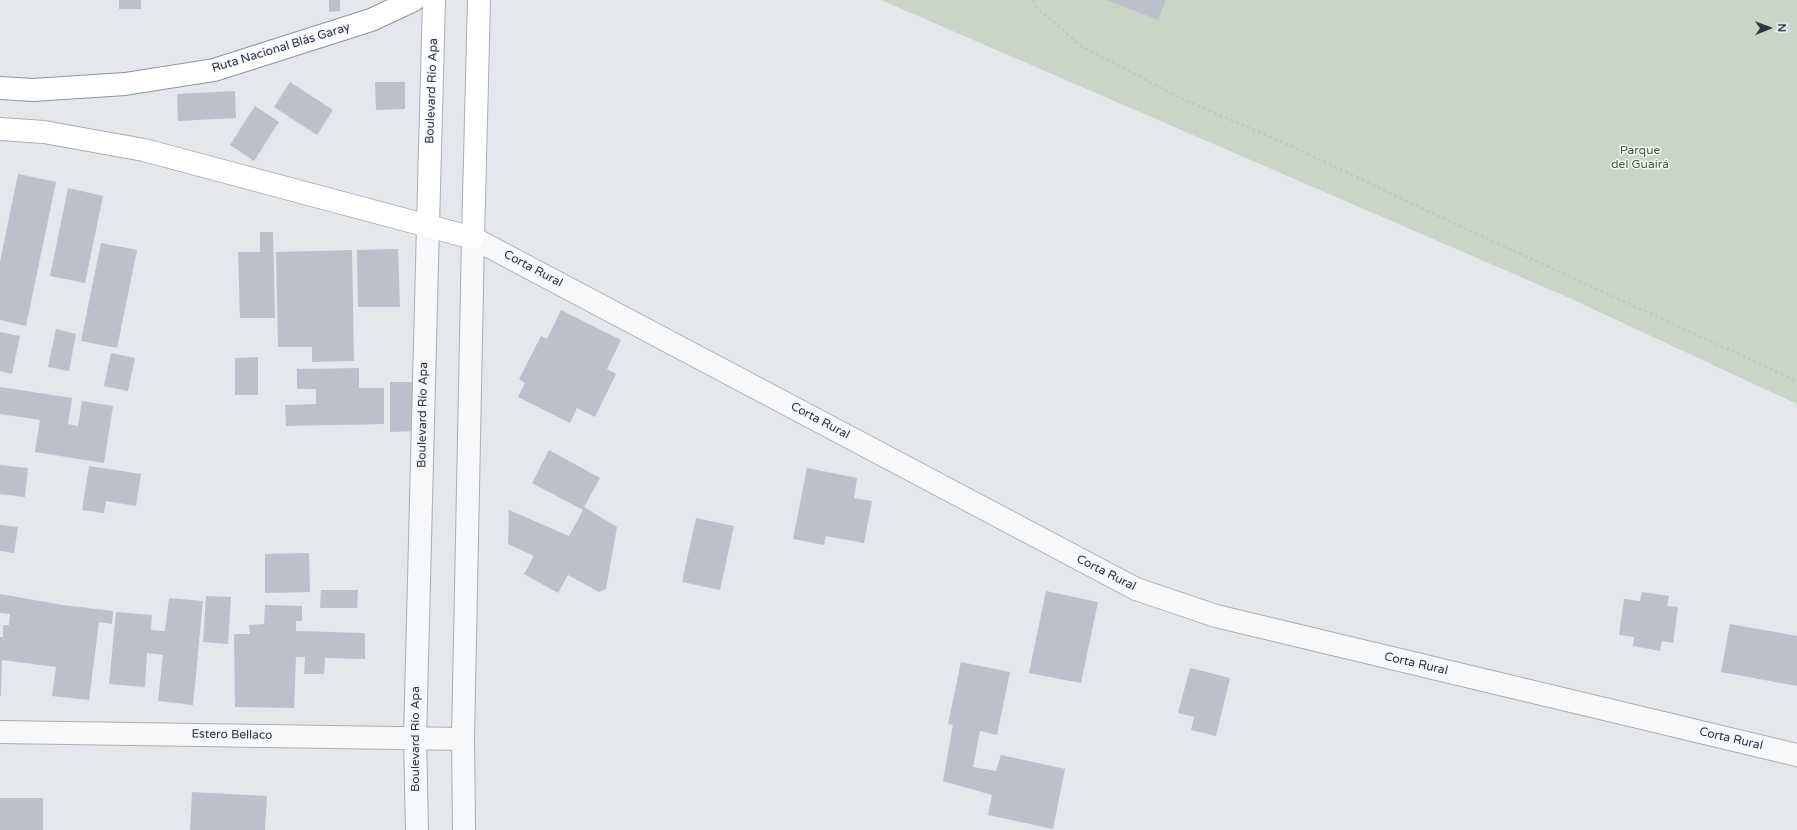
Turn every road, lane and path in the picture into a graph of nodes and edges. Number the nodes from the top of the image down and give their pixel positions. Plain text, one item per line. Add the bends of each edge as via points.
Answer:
1 (414, 0) edge
2 (434, 0) edge
3 (479, 0) edge
4 (1033, 0) edge
5 (0, 88) edge
6 (0, 129) edge
7 (428, 224) junction
8 (473, 238) junction
9 (1797, 380) edge
10 (0, 732) edge
11 (415, 738) junction
12 (463, 739) junction
13 (1797, 755) edge
14 (416, 830) edge
15 (464, 830) edge

1 - 5 main road, Ruta Nacional Blás Garay via 371,20 214,70 125,84 33,90
2 - 7 main road, Boulevard Río Apa
3 - 8 main road
4 - 9 path via 1035,6 1081,46 1180,98 1289,145 1450,222
6 - 7 main road via 44,132 144,150
7 - 8 main road
7 - 11 street, Boulevard Río Apa
8 - 12 street
8 - 13 street, Corta Rural via 1136,589 1216,616
10 - 11 street, Estero Bellaco
11 - 12 street, Estero Bellaco
11 - 14 street, Boulevard Río Apa
12 - 15 street

